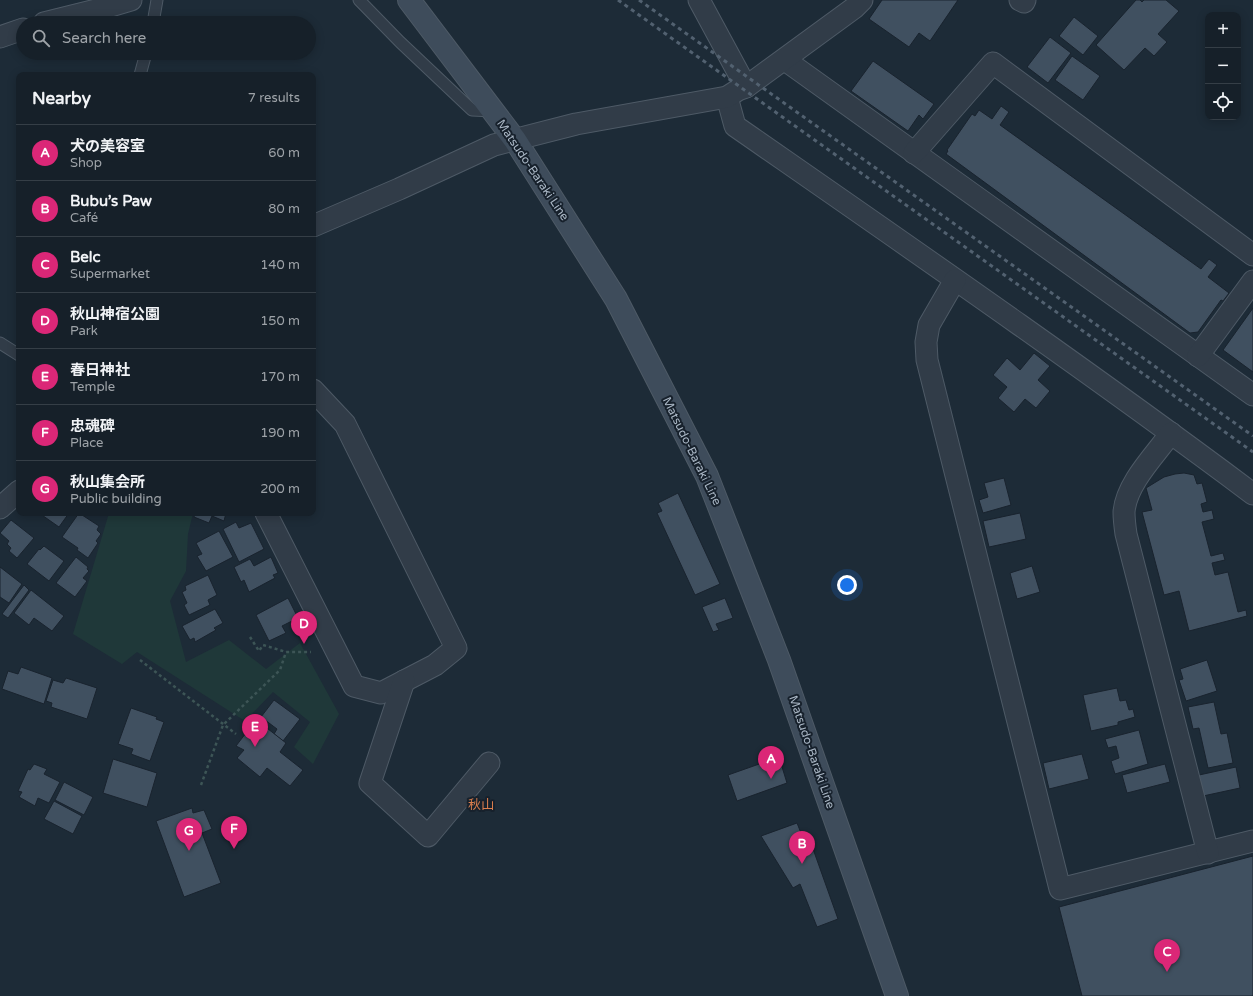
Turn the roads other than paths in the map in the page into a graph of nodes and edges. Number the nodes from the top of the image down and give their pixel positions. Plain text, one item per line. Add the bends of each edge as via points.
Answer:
1 (130, 0) edge
2 (157, 0) edge
3 (359, 0) edge
4 (409, 0) edge
5 (700, 0) edge
6 (862, 0) edge
7 (1020, 0) edge
8 (1025, 0) edge
9 (72, 16) edge
10 (155, 16) edge
11 (16, 31) edge
12 (0, 37) edge
13 (144, 60) edge
14 (785, 60) junction
15 (141, 72) edge
16 (746, 87) junction
17 (727, 96) junction
18 (493, 111) junction
19 (515, 140) junction
20 (914, 153) junction
21 (316, 225) edge
22 (1253, 255) edge
23 (955, 280) junction
24 (1253, 281) edge
25 (0, 343) edge
26 (16, 352) edge
27 (1198, 356) junction
28 (1253, 395) edge
29 (317, 404) edge
30 (1171, 433) junction
31 (16, 494) edge
32 (1253, 494) edge
33 (0, 508) edge
34 (268, 516) edge
35 (404, 681) junction
36 (489, 763) dead end
37 (1253, 841) edge
38 (1208, 853) junction
39 (897, 996) edge

1 - 9 street
2 - 10 lane
3 - 18 lane via 472,110
4 - 18 main road, Matsudo-Baraki Line
5 - 16 street
6 - 14 street
7 - 8 street
11 - 12 street
13 - 15 lane
14 - 16 street
14 - 20 street
16 - 17 street
17 - 19 street via 576,124
17 - 23 street via 735,126
18 - 19 main road, Matsudo-Baraki Line
19 - 21 street via 494,145
19 - 39 main road, Matsudo-Baraki Line via 616,299 707,476 779,660
20 - 22 street via 993,63
20 - 27 street
23 - 30 street
23 - 38 street via 929,325 926,342 927,360 1060,889
24 - 27 street
25 - 26 lane
27 - 28 street
29 - 35 street via 345,424 456,648 435,665
30 - 32 street
30 - 38 street via 1141,473 1128,495 1124,512 1126,534
31 - 33 street
34 - 35 street via 354,686 381,693
35 - 36 street via 370,783 428,836
37 - 38 street

